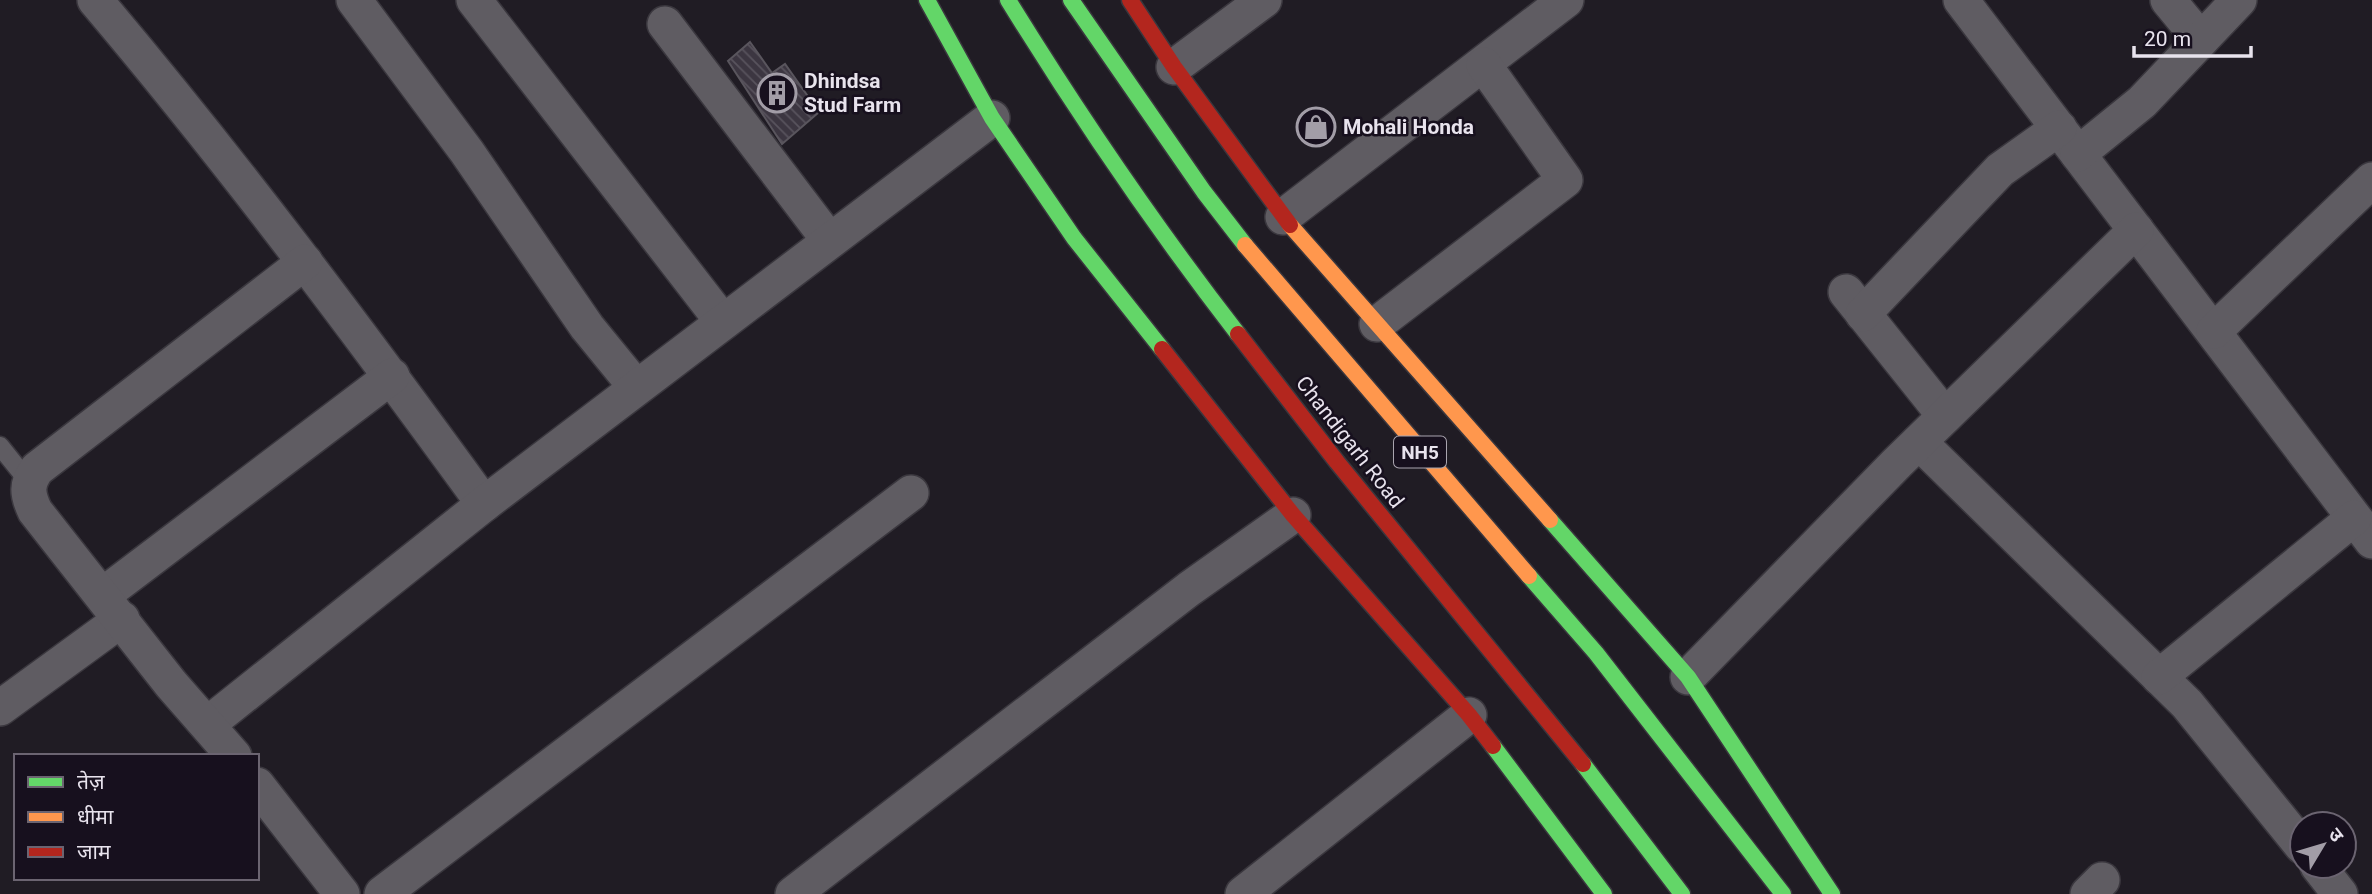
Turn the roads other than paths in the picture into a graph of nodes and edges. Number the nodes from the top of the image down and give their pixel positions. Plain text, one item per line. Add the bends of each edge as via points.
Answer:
1 (95, 0) edge
2 (354, 0) edge
3 (474, 0) edge
4 (927, 0) edge
5 (1008, 0) edge
6 (1071, 0) edge
7 (1130, 0) edge
8 (1264, 0) edge
9 (1566, 0) edge
10 (1961, 0) edge
11 (2168, 0) edge
12 (2239, 0) edge
13 (665, 24) dead end
14 (2201, 40) junction
15 (1484, 65) junction
16 (1174, 67) junction
17 (992, 118) junction
18 (2069, 141) junction
19 (2372, 180) edge
20 (1283, 217) junction
21 (2136, 230) junction
22 (829, 240) junction
23 (304, 262) junction
24 (723, 322) junction
25 (1377, 324) junction
26 (2214, 331) junction
27 (392, 376) junction
28 (636, 387) junction
29 (1945, 416) junction
30 (1919, 442) junction
31 (0, 446) edge
32 (28, 481) junction
33 (911, 493) dead end
34 (484, 504) junction
35 (1293, 514) junction
36 (2363, 529) edge
37 (113, 608) junction
38 (1688, 677) junction
39 (2160, 677) junction
40 (0, 708) edge
41 (1469, 715) junction
42 (208, 724) junction
43 (232, 754) edge
44 (259, 788) edge
45 (2288, 829) edge
46 (2329, 880) edge
47 (342, 894) edge
48 (382, 894) edge
49 (793, 894) edge
50 (1243, 894) edge
51 (1604, 894) edge
52 (1682, 894) edge
53 (1783, 894) edge
54 (1832, 894) edge
55 (2340, 894) edge

1 - 23 street via 182,103
2 - 28 street via 467,152 587,327
3 - 24 street
4 - 17 main road
5 - 52 main road, Chandigarh Road via 1172,249
6 - 53 main road, NH5 via 1204,192 1276,284 1596,653
7 - 16 main road
8 - 16 street
9 - 15 street
10 - 18 street
11 - 14 street
12 - 14 street
13 - 22 street
14 - 18 street via 2142,102
15 - 20 street
15 - 25 street via 1565,180
16 - 20 main road
17 - 22 street
17 - 35 main road via 1074,238
18 - 21 street
18 - 29 street via 2000,170 1855,303
19 - 26 street
20 - 25 main road
21 - 26 street
21 - 29 street
22 - 24 street
23 - 27 street
23 - 32 street via 37,468
24 - 28 street
25 - 38 main road
26 - 36 street
27 - 34 street
27 - 37 street
28 - 34 street
29 - 30 street
30 - 38 street
30 - 39 street
31 - 32 lane
32 - 37 street via 35,511
33 - 48 street
34 - 42 street
35 - 41 main road
35 - 49 street
36 - 39 street
37 - 40 street
37 - 42 street
38 - 54 main road
39 - 45 street
41 - 50 street
41 - 51 main road
42 - 43 street
44 - 47 street
46 - 55 street

